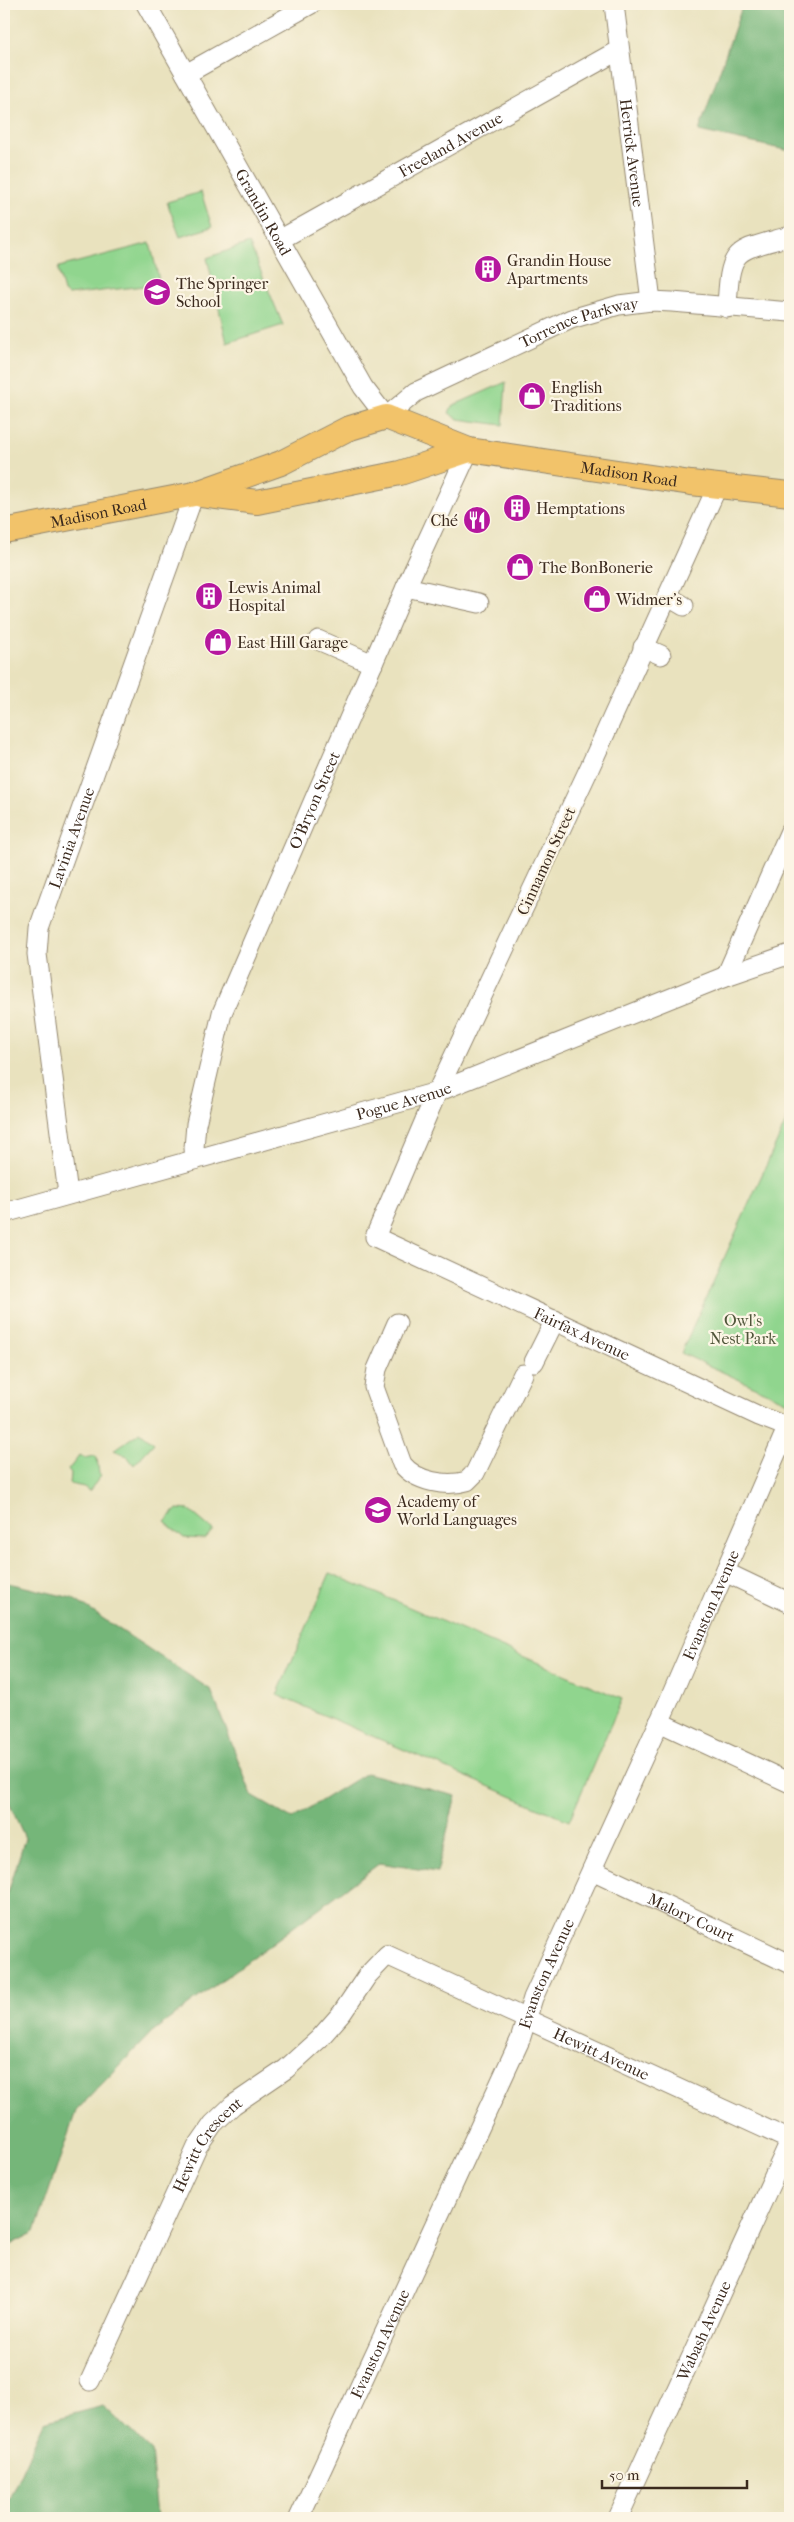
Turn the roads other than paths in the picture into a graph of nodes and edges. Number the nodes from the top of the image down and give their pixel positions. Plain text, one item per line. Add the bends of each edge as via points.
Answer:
1 (146, 4) edge
2 (310, 4) edge
3 (614, 4) edge
4 (619, 50) junction
5 (186, 74) junction
6 (790, 236) edge
7 (281, 239) junction
8 (651, 301) junction
9 (727, 308) junction
10 (790, 312) edge
11 (386, 417) junction
12 (469, 450) junction
13 (718, 485) junction
14 (194, 494) junction
15 (790, 494) edge
16 (4, 531) edge
17 (406, 587) junction
18 (667, 596) junction
19 (479, 603) dead end
20 (684, 606) dead end
21 (318, 640) dead end
22 (643, 647) junction
23 (374, 651) junction
24 (661, 655) dead end
25 (790, 831) edge
26 (790, 954) edge
27 (726, 976) junction
28 (437, 1092) junction
29 (195, 1160) junction
30 (68, 1194) junction
31 (4, 1212) edge
32 (375, 1237) joint
33 (555, 1320) junction
34 (397, 1323) dead end
35 (789, 1427) edge
36 (725, 1572) junction
37 (790, 1603) edge
38 (660, 1722) junction
39 (790, 1783) edge
40 (592, 1870) junction
41 (387, 1954) joint
42 (790, 1964) edge
43 (527, 2020) junction
44 (790, 2141) edge
45 (90, 2381) dead end
46 (299, 2518) edge
47 (618, 2518) edge

1 - 5 street, Grandin Road
2 - 5 street
3 - 4 street, Herrick Avenue
4 - 7 street, Freeland Avenue
4 - 8 street, Herrick Avenue
5 - 7 street, Grandin Road
6 - 9 street via 747,248 738,254 729,272
7 - 11 street, Grandin Road via 363,387
8 - 9 street, Torrence Parkway
8 - 11 street, Torrence Parkway via 619,305 571,319 416,392
9 - 10 street, Torrence Parkway
11 - 12 main road, Madison Road
11 - 14 main road, Madison Road via 347,429 281,464
12 - 13 main road, Madison Road
12 - 14 main road, Madison Road via 400,473 257,502
12 - 17 street, O’Bryon Street
13 - 15 main road, Madison Road
13 - 18 street, Cinnamon Street
14 - 16 main road, Madison Road
14 - 30 street, Lavinia Avenue via 39,928 37,954
17 - 19 street
17 - 23 street, O’Bryon Street
18 - 20 street
18 - 22 street, Cinnamon Street
21 - 23 street
22 - 24 street
22 - 28 street, Cinnamon Street
23 - 29 street, O’Bryon Street via 222,1013 196,1124
25 - 27 street
26 - 27 street, Pogue Avenue
27 - 28 street, Pogue Avenue
28 - 29 street, Pogue Avenue
28 - 32 street, Cinnamon Street
29 - 30 street, Pogue Avenue
30 - 31 street, Pogue Avenue
32 - 33 street, Fairfax Avenue
33 - 34 street via 474,1474 467,1482 441,1485 406,1469 402,1464 374,1387 377,1369
33 - 35 street, Fairfax Avenue
35 - 36 street, Evanston Avenue
36 - 37 street
36 - 38 street, Evanston Avenue
38 - 39 street
38 - 40 street, Evanston Avenue
40 - 42 street, Malory Court
40 - 43 street, Evanston Avenue via 533,1998
41 - 43 street, Hewitt Avenue
41 - 45 street, Hewitt Crescent via 319,2039 286,2069 233,2105 213,2124 197,2147
43 - 44 street, Hewitt Avenue
43 - 46 street, Evanston Avenue
44 - 47 street, Wabash Avenue

